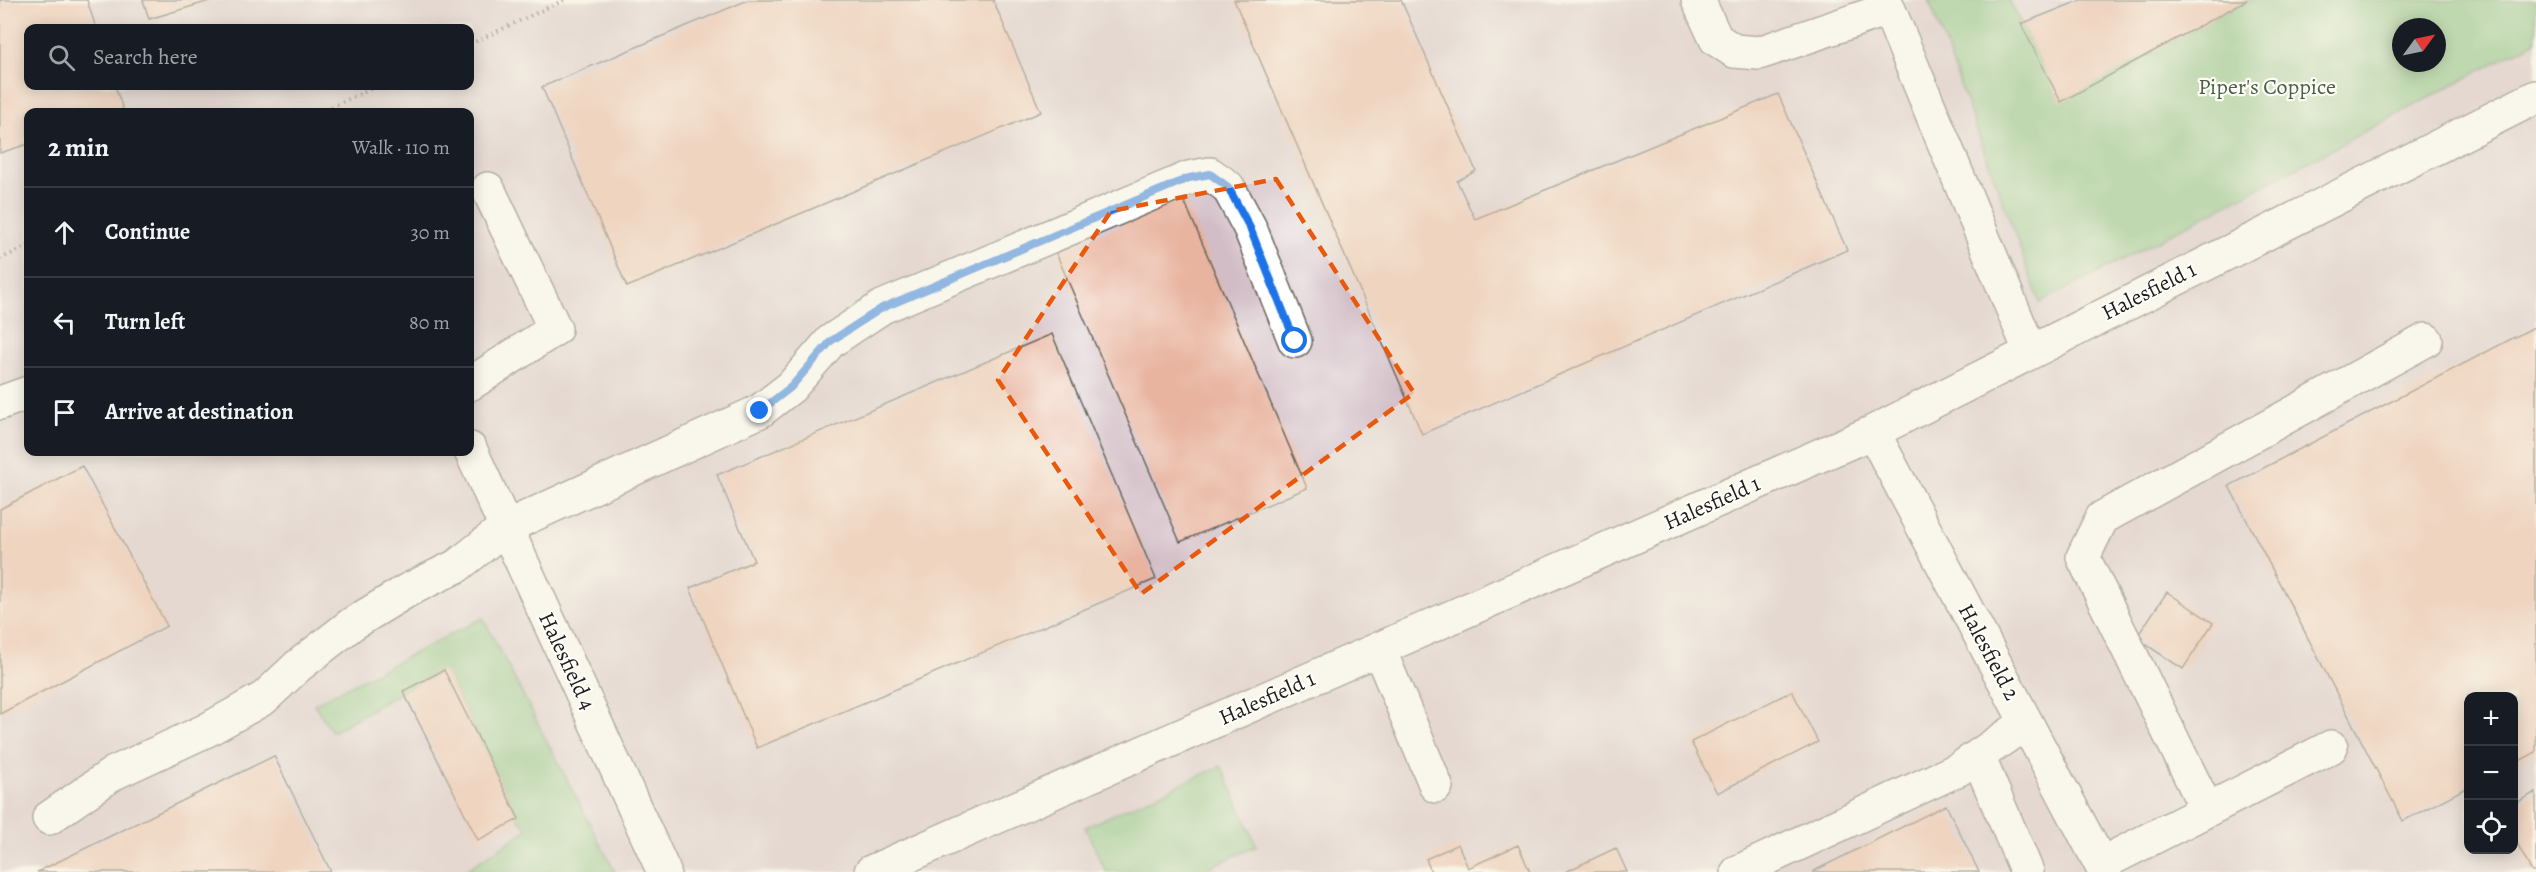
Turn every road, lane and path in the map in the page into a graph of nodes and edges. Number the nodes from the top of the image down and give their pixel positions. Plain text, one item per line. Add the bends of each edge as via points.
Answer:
1 (564, 0) edge
2 (1698, 0) edge
3 (1886, 4) edge
4 (474, 42) edge
5 (369, 90) edge
6 (2536, 97) edge
7 (329, 108) edge
8 (488, 189) dead end
9 (24, 248) edge
10 (0, 259) edge
11 (2426, 340) dead end
12 (1295, 341) dead end
13 (2030, 351) junction
14 (474, 381) edge
15 (24, 394) edge
16 (0, 403) edge
17 (1873, 432) junction
18 (473, 456) edge
19 (506, 527) junction
20 (1379, 649) junction
21 (2026, 723) junction
22 (2331, 747) dead end
23 (1978, 756) junction
24 (1436, 786) dead end
25 (2207, 810) junction
26 (49, 818) dead end
27 (2103, 868) edge
28 (664, 872) edge
29 (871, 872) edge
30 (1738, 872) edge
31 (2027, 872) edge

1 - 4 path
2 - 3 street via 1716,39 1734,51 1760,53
3 - 13 street
5 - 7 path
6 - 13 street, Halesfield 1
8 - 14 street via 555,329
9 - 10 path
11 - 25 street via 2102,518 2083,557
12 - 19 street via 1250,228 1228,187 1210,174 1189,178 882,308 831,341 791,387 760,411
13 - 17 street, Halesfield 1
15 - 16 street
17 - 20 street, Halesfield 1
17 - 21 street, Halesfield 2
18 - 19 street, Halesfield 4
19 - 26 street via 457,566 352,624 264,698 207,730 114,773
19 - 28 street, Halesfield 4
20 - 24 street
20 - 29 street, Halesfield 1
21 - 23 street
21 - 27 street, Halesfield 2
22 - 25 street
23 - 30 street via 1959,769
23 - 31 street
25 - 27 street

